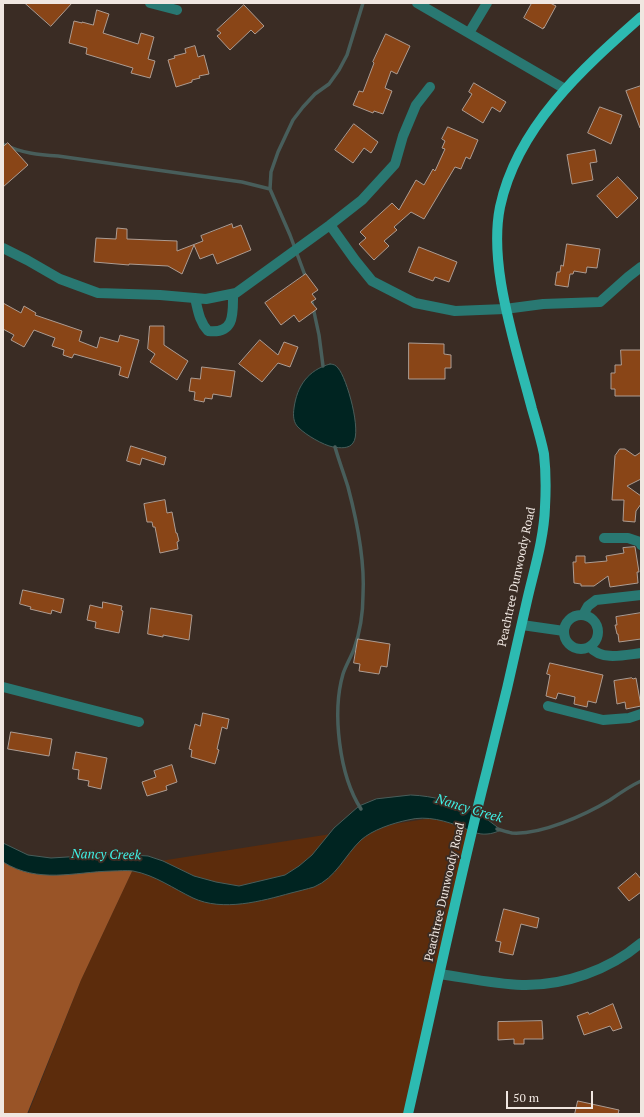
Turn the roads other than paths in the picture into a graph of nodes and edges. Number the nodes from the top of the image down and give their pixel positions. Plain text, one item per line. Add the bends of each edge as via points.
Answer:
1 (150, 3) edge
2 (417, 3) edge
3 (487, 3) edge
4 (177, 10) dead end
5 (641, 17) edge
6 (469, 33) junction
7 (430, 87) dead end
8 (565, 89) junction
9 (330, 225) junction
10 (3, 248) edge
11 (641, 268) edge
12 (233, 294) junction
13 (195, 298) junction
14 (505, 309) junction
15 (604, 538) dead end
16 (641, 545) edge
17 (641, 595) edge
18 (583, 615) junction
19 (522, 625) junction
20 (564, 631) junction
21 (590, 647) junction
22 (641, 653) edge
23 (3, 687) edge
24 (548, 706) dead end
25 (641, 714) edge
26 (140, 722) dead end
27 (641, 943) edge
28 (440, 974) junction
29 (408, 1114) edge

1 - 4 street
2 - 6 street
3 - 6 street
5 - 8 main road, Peachtree Dunwoody Road
6 - 8 street
7 - 9 street via 416,105 395,164 362,200
8 - 14 main road, Peachtree Dunwoody Road via 524,145 510,174 500,209 499,267
9 - 12 street
9 - 14 street via 372,281 415,303 455,311
10 - 13 street via 60,279 98,293
11 - 14 street via 600,302 543,304
12 - 13 street via 206,299
12 - 13 street via 233,315 228,326 216,332 208,331 203,326
14 - 19 main road, Peachtree Dunwoody Road via 543,451 546,479 541,541
15 - 16 street via 628,538 640,542
17 - 18 street via 596,600 588,606
18 - 20 street via 570,619
18 - 21 street via 592,619 598,630 597,638
19 - 20 street
19 - 28 main road, Peachtree Dunwoody Road
20 - 21 street via 565,640 569,645 583,650
21 - 22 street via 603,655
23 - 26 street
24 - 25 street via 603,720 629,718
27 - 28 street via 610,964 587,974 556,982 524,985
28 - 29 main road, Peachtree Dunwoody Road

